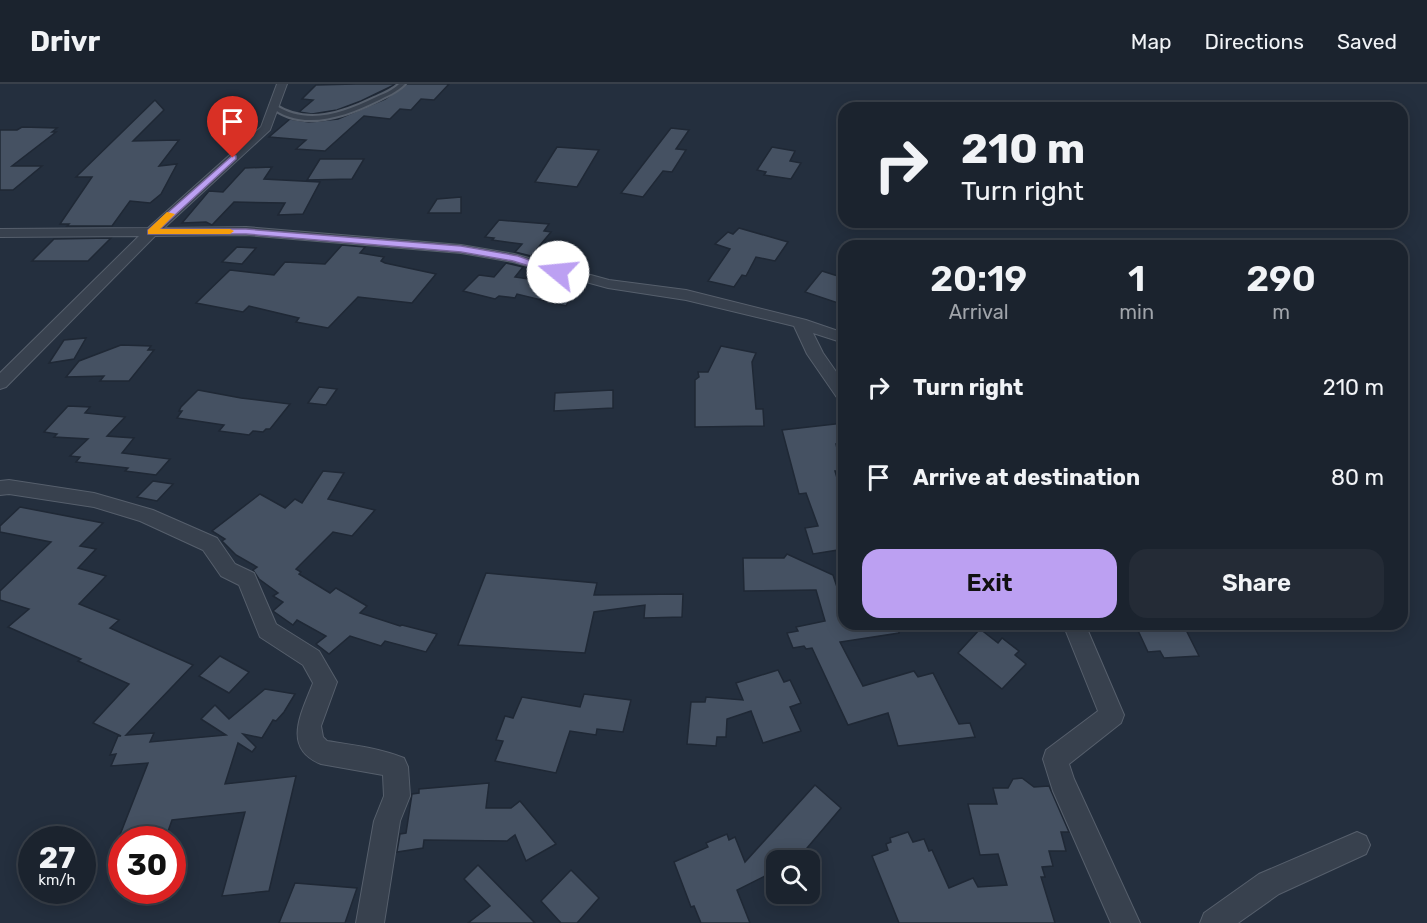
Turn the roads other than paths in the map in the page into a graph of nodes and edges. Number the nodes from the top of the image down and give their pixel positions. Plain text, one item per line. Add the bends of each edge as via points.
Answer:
1 (282, 84) edge
2 (402, 84) edge
3 (273, 106) junction
4 (151, 232) junction
5 (0, 233) edge
6 (800, 324) junction
7 (838, 336) edge
8 (0, 384) edge
9 (838, 386) edge
10 (0, 488) edge
11 (1077, 630) edge
12 (1358, 845) dead end
13 (370, 923) edge
14 (1126, 923) edge
15 (1214, 923) edge

1 - 3 street
2 - 3 lane via 333,117 288,115
3 - 4 street via 266,128
4 - 5 street
4 - 6 street via 246,231 461,249 514,258 608,284 686,295
4 - 8 street
6 - 7 street
6 - 9 street via 814,354
10 - 13 street via 94,500 146,515 210,544 228,570 247,579 268,630 311,658 325,682 309,726 311,743 321,753 395,767 397,796 387,821
11 - 14 street via 1112,715 1055,759
12 - 15 street via 1269,884

